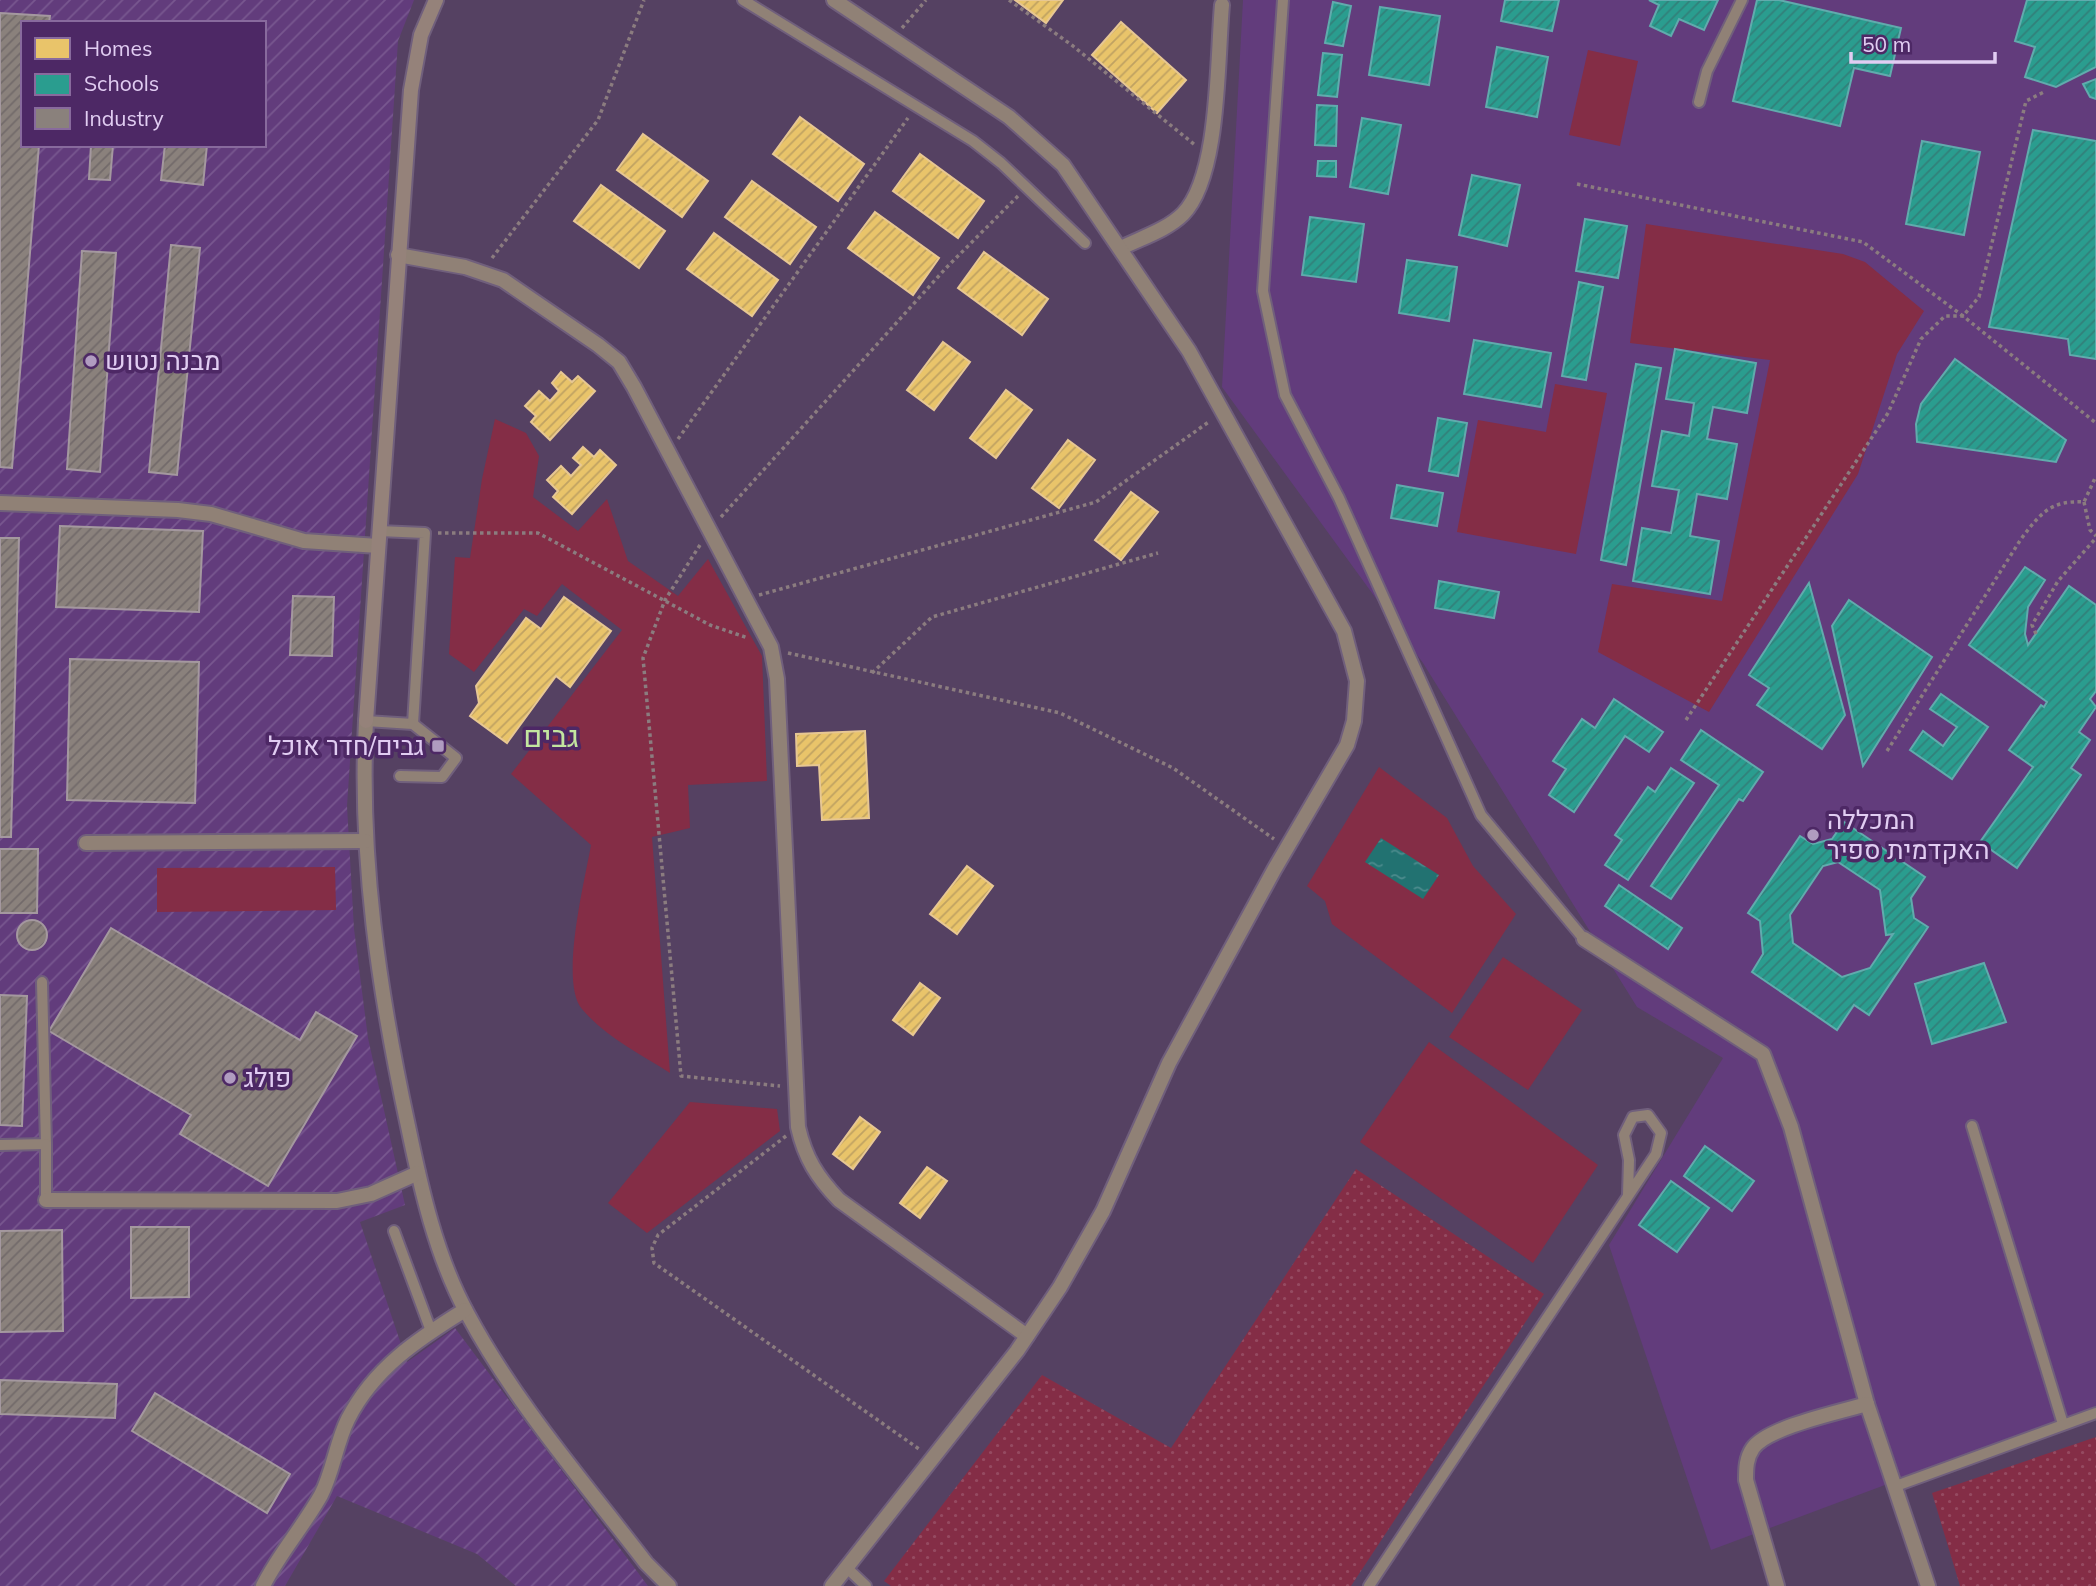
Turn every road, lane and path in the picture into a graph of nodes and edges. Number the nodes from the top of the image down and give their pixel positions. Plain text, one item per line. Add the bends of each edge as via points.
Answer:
1 (436, 0) edge
2 (644, 0) edge
3 (743, 0) edge
4 (834, 0) edge
5 (926, 0) edge
6 (1009, 0) edge
7 (1283, 0) edge
8 (1742, 0) edge
9 (1222, 5) dead end
10 (893, 39) junction
11 (2046, 91) dead end
12 (1699, 102) dead end
13 (917, 105) junction
14 (1208, 156) junction
15 (1577, 184) dead end
16 (1085, 243) dead end
17 (1121, 248) junction
18 (398, 255) junction
19 (481, 272) junction
20 (1963, 316) junction
21 (1223, 411) junction
22 (2096, 423) edge
23 (669, 452) junction
24 (2096, 476) edge
25 (2084, 502) junction
26 (0, 503) edge
27 (425, 533) junction
28 (2096, 537) edge
29 (379, 538) junction
30 (1158, 553) dead end
31 (747, 599) junction
32 (2036, 634) dead end
33 (771, 647) junction
34 (872, 673) junction
35 (1686, 720) dead end
36 (366, 721) junction
37 (413, 724) junction
38 (1887, 751) dead end
39 (400, 776) dead end
40 (365, 841) junction
41 (86, 843) dead end
42 (1287, 848) junction
43 (1584, 939) joint
44 (41, 982) dead end
45 (1972, 1126) dead end
46 (798, 1127) junction
47 (46, 1144) junction
48 (0, 1145) edge
49 (418, 1173) junction
50 (1628, 1195) junction
51 (46, 1200) joint
52 (394, 1231) dead end
53 (465, 1310) junction
54 (431, 1331) junction
55 (1027, 1336) junction
56 (1867, 1404) junction
57 (2096, 1413) edge
58 (2063, 1424) junction
59 (933, 1459) junction
60 (1896, 1486) junction
61 (848, 1569) junction
62 (263, 1586) edge
63 (669, 1586) edge
64 (832, 1586) edge
65 (866, 1586) edge
66 (1369, 1586) edge
67 (1777, 1586) edge
68 (1928, 1586) edge

1 - 18 street via 415,56
2 - 19 path via 598,120
3 - 13 lane
4 - 10 street
5 - 10 path
6 - 14 path
7 - 43 lane via 1263,291 1285,395 1339,498 1481,815
8 - 12 lane via 1707,71
9 - 14 street
10 - 17 street via 1038,141 1063,165
11 - 20 path via 2026,101 1979,297
13 - 16 lane via 1001,163
13 - 23 path
14 - 17 street via 1201,187 1182,216
15 - 20 path via 1863,242
17 - 21 street
18 - 19 street
18 - 29 street
19 - 23 street via 503,280 619,362
20 - 22 path
20 - 35 path via 1945,316 1921,340 1888,413
21 - 31 path via 1096,502
21 - 42 street via 1344,631 1357,681 1347,745
23 - 31 street
24 - 25 path
25 - 28 path
25 - 38 path via 2063,501 2040,515
26 - 29 street via 211,514 304,541
27 - 29 lane
27 - 33 path via 538,533 710,625
27 - 37 lane
28 - 32 path via 2058,581 2032,625
29 - 36 street
30 - 34 path via 932,617
31 - 33 street
33 - 34 path
33 - 46 street via 777,678
34 - 42 path via 1060,713 1173,768
36 - 37 lane
36 - 40 street
37 - 39 lane via 456,758 442,777
40 - 41 street
40 - 49 street via 381,985
42 - 55 street via 1169,1063 1104,1211
43 - 56 street via 1763,1054 1791,1127
44 - 47 lane
45 - 58 lane
46 - 55 street via 804,1152 818,1178 839,1200
46 - 59 path via 658,1235 652,1248 654,1263
47 - 48 lane
47 - 51 lane
49 - 51 street via 370,1194 337,1200
49 - 53 street via 442,1254
50 - 50 lane via 1661,1143 1661,1133 1647,1115 1633,1117 1624,1135
50 - 66 lane
52 - 54 lane
53 - 54 street
53 - 63 street via 516,1394 646,1563
54 - 62 street via 379,1375 349,1418 322,1492
55 - 59 street
56 - 60 street
56 - 67 street via 1767,1436 1753,1448 1746,1480
57 - 58 lane
58 - 60 lane
59 - 61 street
60 - 68 street
61 - 64 street
61 - 65 lane

